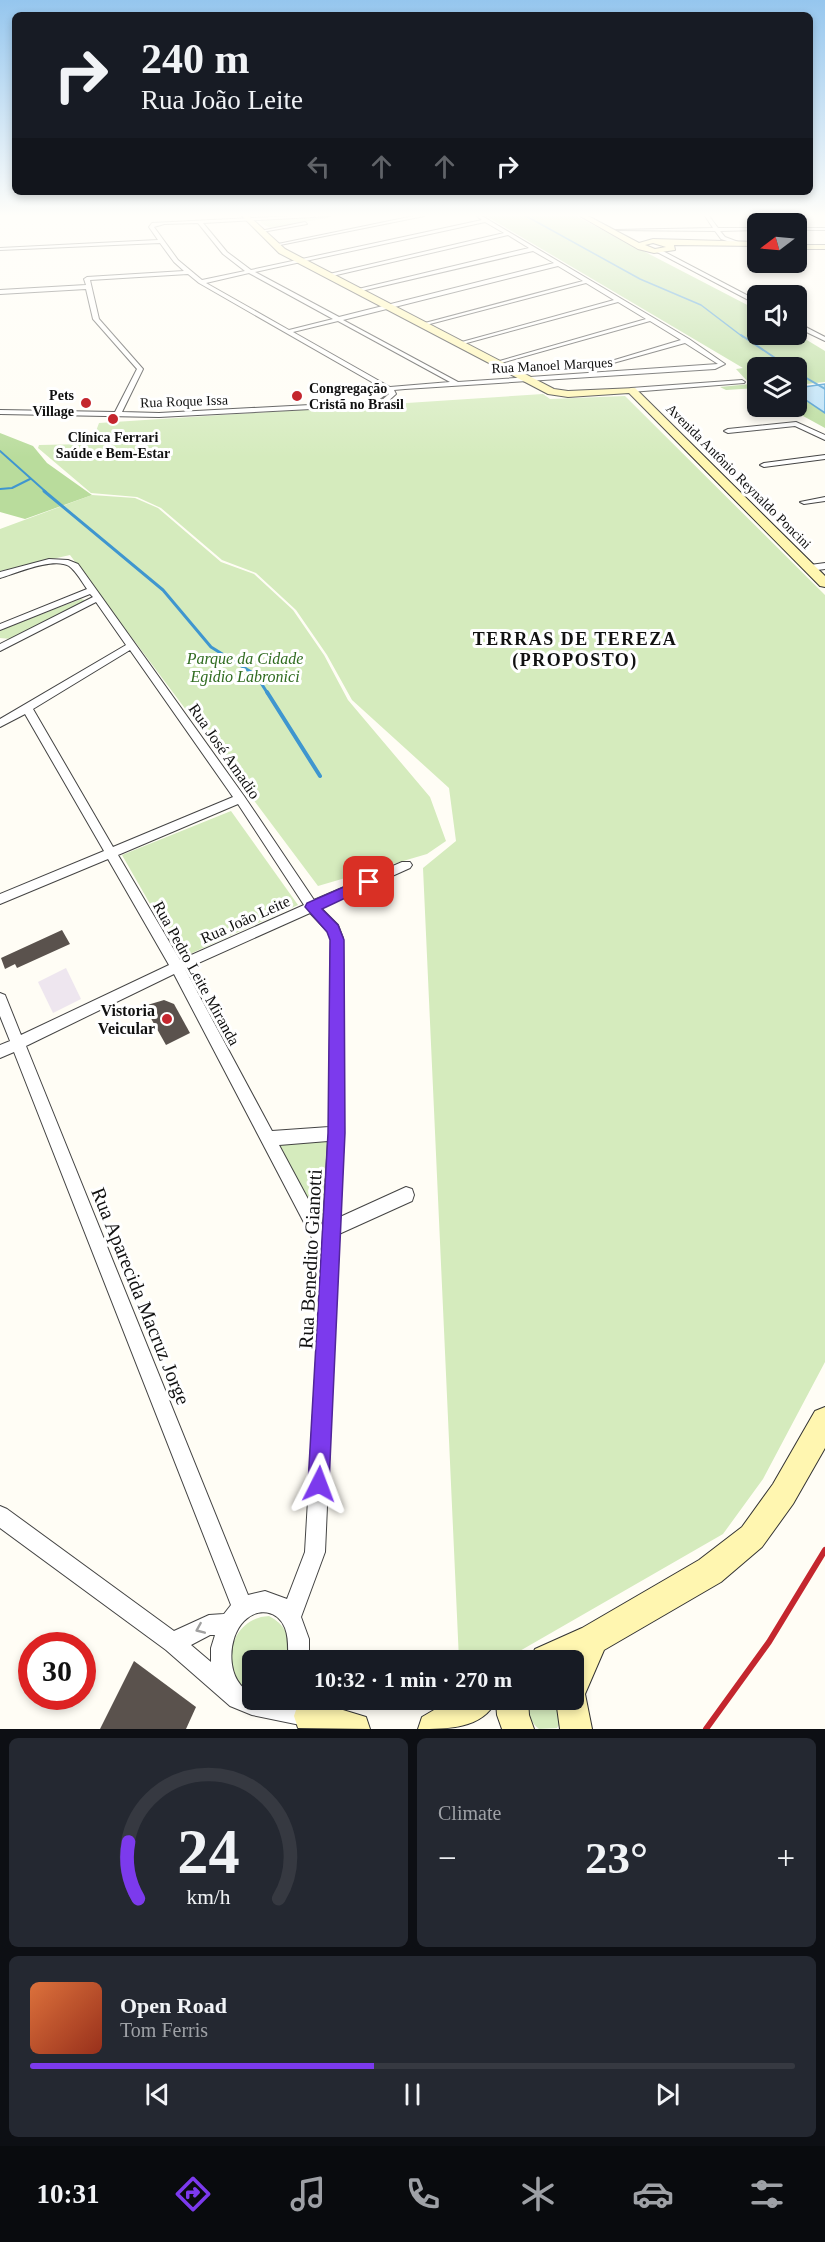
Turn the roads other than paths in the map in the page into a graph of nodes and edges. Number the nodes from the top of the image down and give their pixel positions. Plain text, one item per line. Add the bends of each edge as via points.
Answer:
1 (90, 297) edge
2 (226, 297) edge
3 (297, 297) edge
4 (369, 297) edge
5 (429, 297) edge
6 (528, 297) edge
7 (613, 297) edge
8 (619, 300) junction
9 (388, 307) junction
10 (338, 319) junction
11 (652, 320) junction
12 (424, 324) junction
13 (807, 330) edge
14 (287, 332) junction
15 (825, 339) edge
16 (687, 340) junction
17 (461, 343) junction
18 (499, 362) junction
19 (602, 366) junction
20 (613, 374) junction
21 (570, 375) junction
22 (526, 378) junction
23 (742, 382) dead end
24 (456, 383) junction
25 (390, 389) junction
26 (631, 390) junction
27 (0, 412) edge
28 (118, 414) junction
29 (728, 431) dead end
30 (825, 438) edge
31 (825, 457) edge
32 (764, 465) dead end
33 (825, 499) edge
34 (804, 502) dead end
35 (825, 566) edge
36 (810, 568) junction
37 (0, 575) edge
38 (825, 582) edge
39 (95, 594) junction
40 (0, 627) edge
41 (132, 645) junction
42 (0, 648) edge
43 (27, 708) junction
44 (0, 724) edge
45 (240, 800) junction
46 (112, 853) junction
47 (406, 865) dead end
48 (0, 899) edge
49 (312, 907) junction
50 (177, 967) junction
51 (0, 999) edge
52 (17, 1043) junction
53 (0, 1052) edge
54 (336, 1133) junction
55 (267, 1139) junction
56 (406, 1195) dead end
57 (332, 1229) junction
58 (331, 1259) junction
59 (825, 1422) edge
60 (0, 1516) edge
61 (236, 1617) junction
62 (291, 1617) junction
63 (593, 1639) junction
64 (172, 1643) junction
65 (297, 1650) edge
66 (568, 1650) edge
67 (233, 1694) junction
68 (242, 1701) edge
69 (290, 1710) edge
70 (464, 1710) edge
71 (513, 1710) edge
72 (573, 1711) edge
73 (307, 1715) edge
74 (354, 1729) edge
75 (434, 1729) edge
76 (518, 1729) edge

1 - 28 street via 96,320 140,369
2 - 14 street
3 - 10 street
4 - 9 street
5 - 9 street
6 - 12 street
7 - 8 street
8 - 11 street
8 - 17 street
9 - 10 street
9 - 12 street
10 - 14 street
10 - 24 street
11 - 16 street
11 - 18 street
12 - 17 street
13 - 15 street
14 - 25 street
16 - 19 street
16 - 20 street, Rua Manoel Marques via 722,364
17 - 18 street
18 - 22 street
19 - 20 street
19 - 21 street
20 - 21 street, Rua Manoel Marques
21 - 22 street, Rua Manoel Marques
22 - 24 street, Rua Manoel Marques
22 - 26 street via 552,392 568,394
23 - 26 street
24 - 25 street, Rua Manoel Marques
25 - 28 street, Rua Roque Issa via 368,404
26 - 36 street, Avenida Antônio Reynaldo Poncini
27 - 28 street, Rua Roque Issa
29 - 30 street via 796,424
31 - 32 street
33 - 34 street
35 - 36 street
36 - 38 street, Avenida Antônio Reynaldo Poncini
37 - 39 street, Rua José Amadio via 64,561 75,566
39 - 40 street
39 - 41 street, Rua José Amadio
39 - 42 street
41 - 43 street
41 - 45 street, Rua José Amadio
43 - 44 street
43 - 46 street, Rua Pedro Leite Miranda
45 - 46 street
45 - 49 street, Rua José Amadio
46 - 48 street
46 - 50 street, Rua Pedro Leite Miranda
47 - 49 street, Rua João Leite
49 - 50 street, Rua João Leite
49 - 54 street, Rua Benedito Gianotti via 333,929 337,940
50 - 52 street, Rua João Leite
50 - 55 street, Rua Pedro Leite Miranda
51 - 52 street, Rua Aparecida Macruz Jorge
52 - 53 street, Rua João Leite
52 - 61 street, Rua Aparecida Macruz Jorge
54 - 55 street
54 - 57 street, Rua Benedito Gianotti
55 - 58 street, Rua Pedro Leite Miranda
56 - 57 street
57 - 58 street, Rua Benedito Gianotti
58 - 62 street, Rua Benedito Gianotti via 315,1552
59 - 63 street via 752,1538 710,1570
60 - 64 street
61 - 62 street via 260,1601 282,1607
61 -> 64 street
61 - 67 street via 223,1638 221,1668
62 - 65 street via 297,1631
63 - 66 street
63 - 72 street
64 - 67 street
67 - 68 street
69 - 73 street
70 - 75 street
71 - 76 street
73 - 74 street

